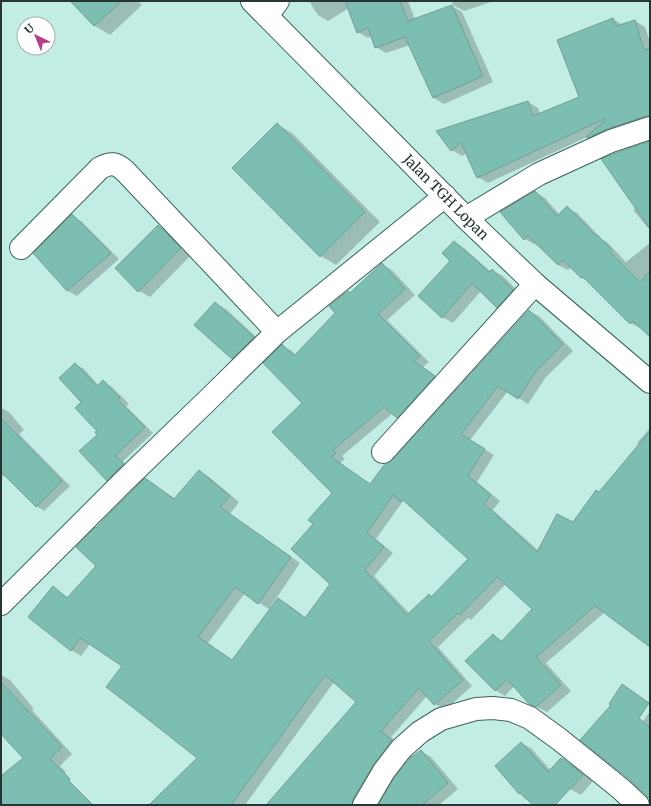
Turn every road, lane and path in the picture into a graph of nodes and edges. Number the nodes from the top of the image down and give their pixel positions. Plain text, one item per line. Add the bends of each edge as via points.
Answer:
1 (252, 1) edge
2 (272, 8) edge
3 (650, 128) edge
4 (445, 196) junction
5 (466, 218) junction
6 (20, 248) dead end
7 (535, 284) junction
8 (277, 332) junction
9 (650, 382) edge
10 (383, 452) dead end
11 (1, 604) edge
12 (364, 805) edge
13 (638, 805) edge

1 - 2 main road, Jalan TGH Lopan
2 - 4 main road, Jalan TGH Lopan
3 - 5 main road via 611,141 539,174
4 - 5 main road, Jalan TGH Lopan
4 - 8 main road
5 - 7 main road, Jalan TGH Lopan
6 - 8 main road via 100,168 114,164 125,171
7 - 9 main road, Jalan TGH Lopan
7 - 10 main road
8 - 11 main road
12 - 13 main road via 384,771 401,749 420,732 441,719 476,709 493,708 511,710 530,718

